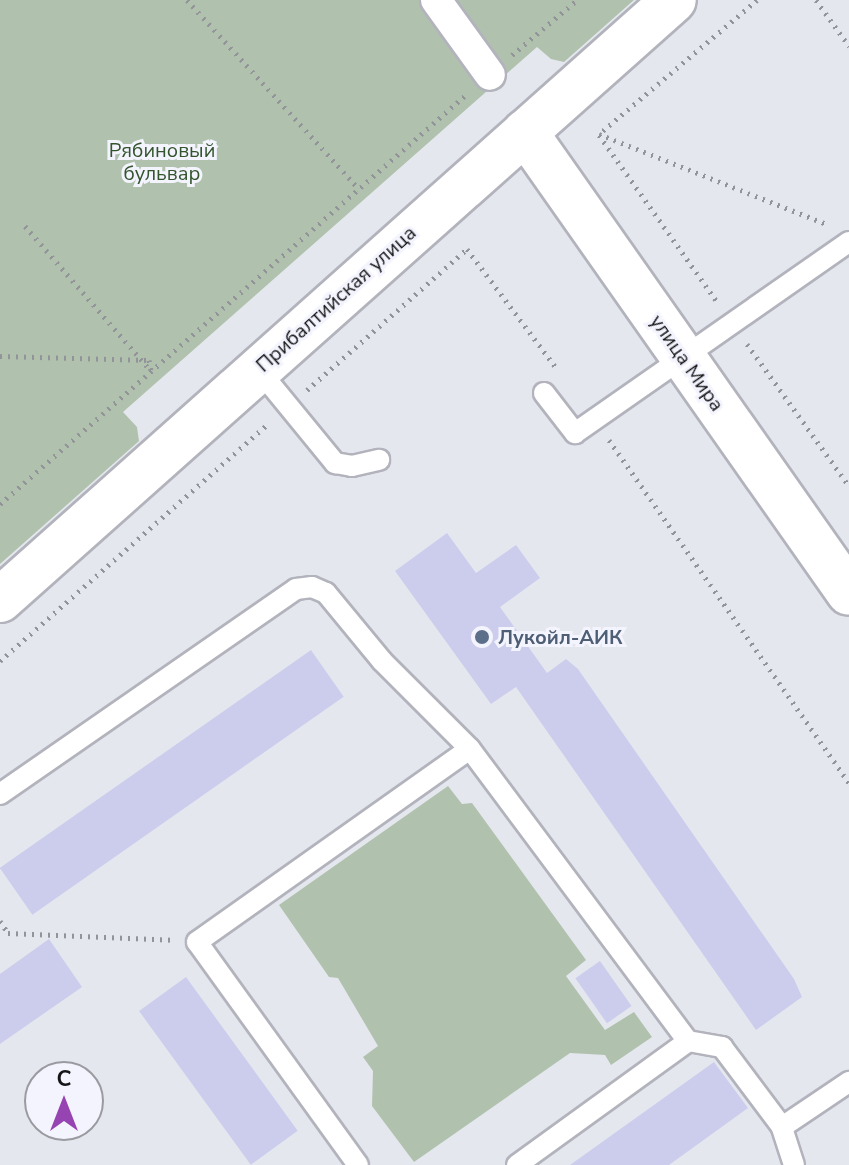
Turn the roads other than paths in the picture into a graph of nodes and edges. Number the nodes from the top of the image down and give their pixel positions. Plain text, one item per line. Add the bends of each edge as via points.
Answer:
1 (436, 0) edge
2 (674, 0) edge
3 (490, 75) road end
4 (525, 132) junction
5 (849, 242) edge
6 (682, 357) junction
7 (258, 369) junction
8 (544, 393) dead end
9 (379, 460) dead end
10 (849, 593) edge
11 (0, 600) edge
12 (470, 749) junction
13 (0, 794) edge
14 (688, 1041) junction
15 (849, 1082) edge
16 (782, 1127) junction
17 (358, 1165) edge
18 (517, 1165) edge
19 (794, 1165) edge

1 - 3 street
2 - 4 street, Прибалтийская улица
4 - 6 street, улица Мира
4 - 7 street, Прибалтийская улица
5 - 6 lane
6 - 8 lane via 575,433
6 - 10 street, улица Мира
7 - 9 lane via 335,463 352,466
7 - 11 street, Прибалтийская улица
12 - 13 lane via 374,652 326,593 312,587 296,589
12 - 14 lane
12 - 17 lane via 197,942
14 - 16 lane via 722,1047
14 - 18 lane
15 - 16 lane
16 - 19 lane

